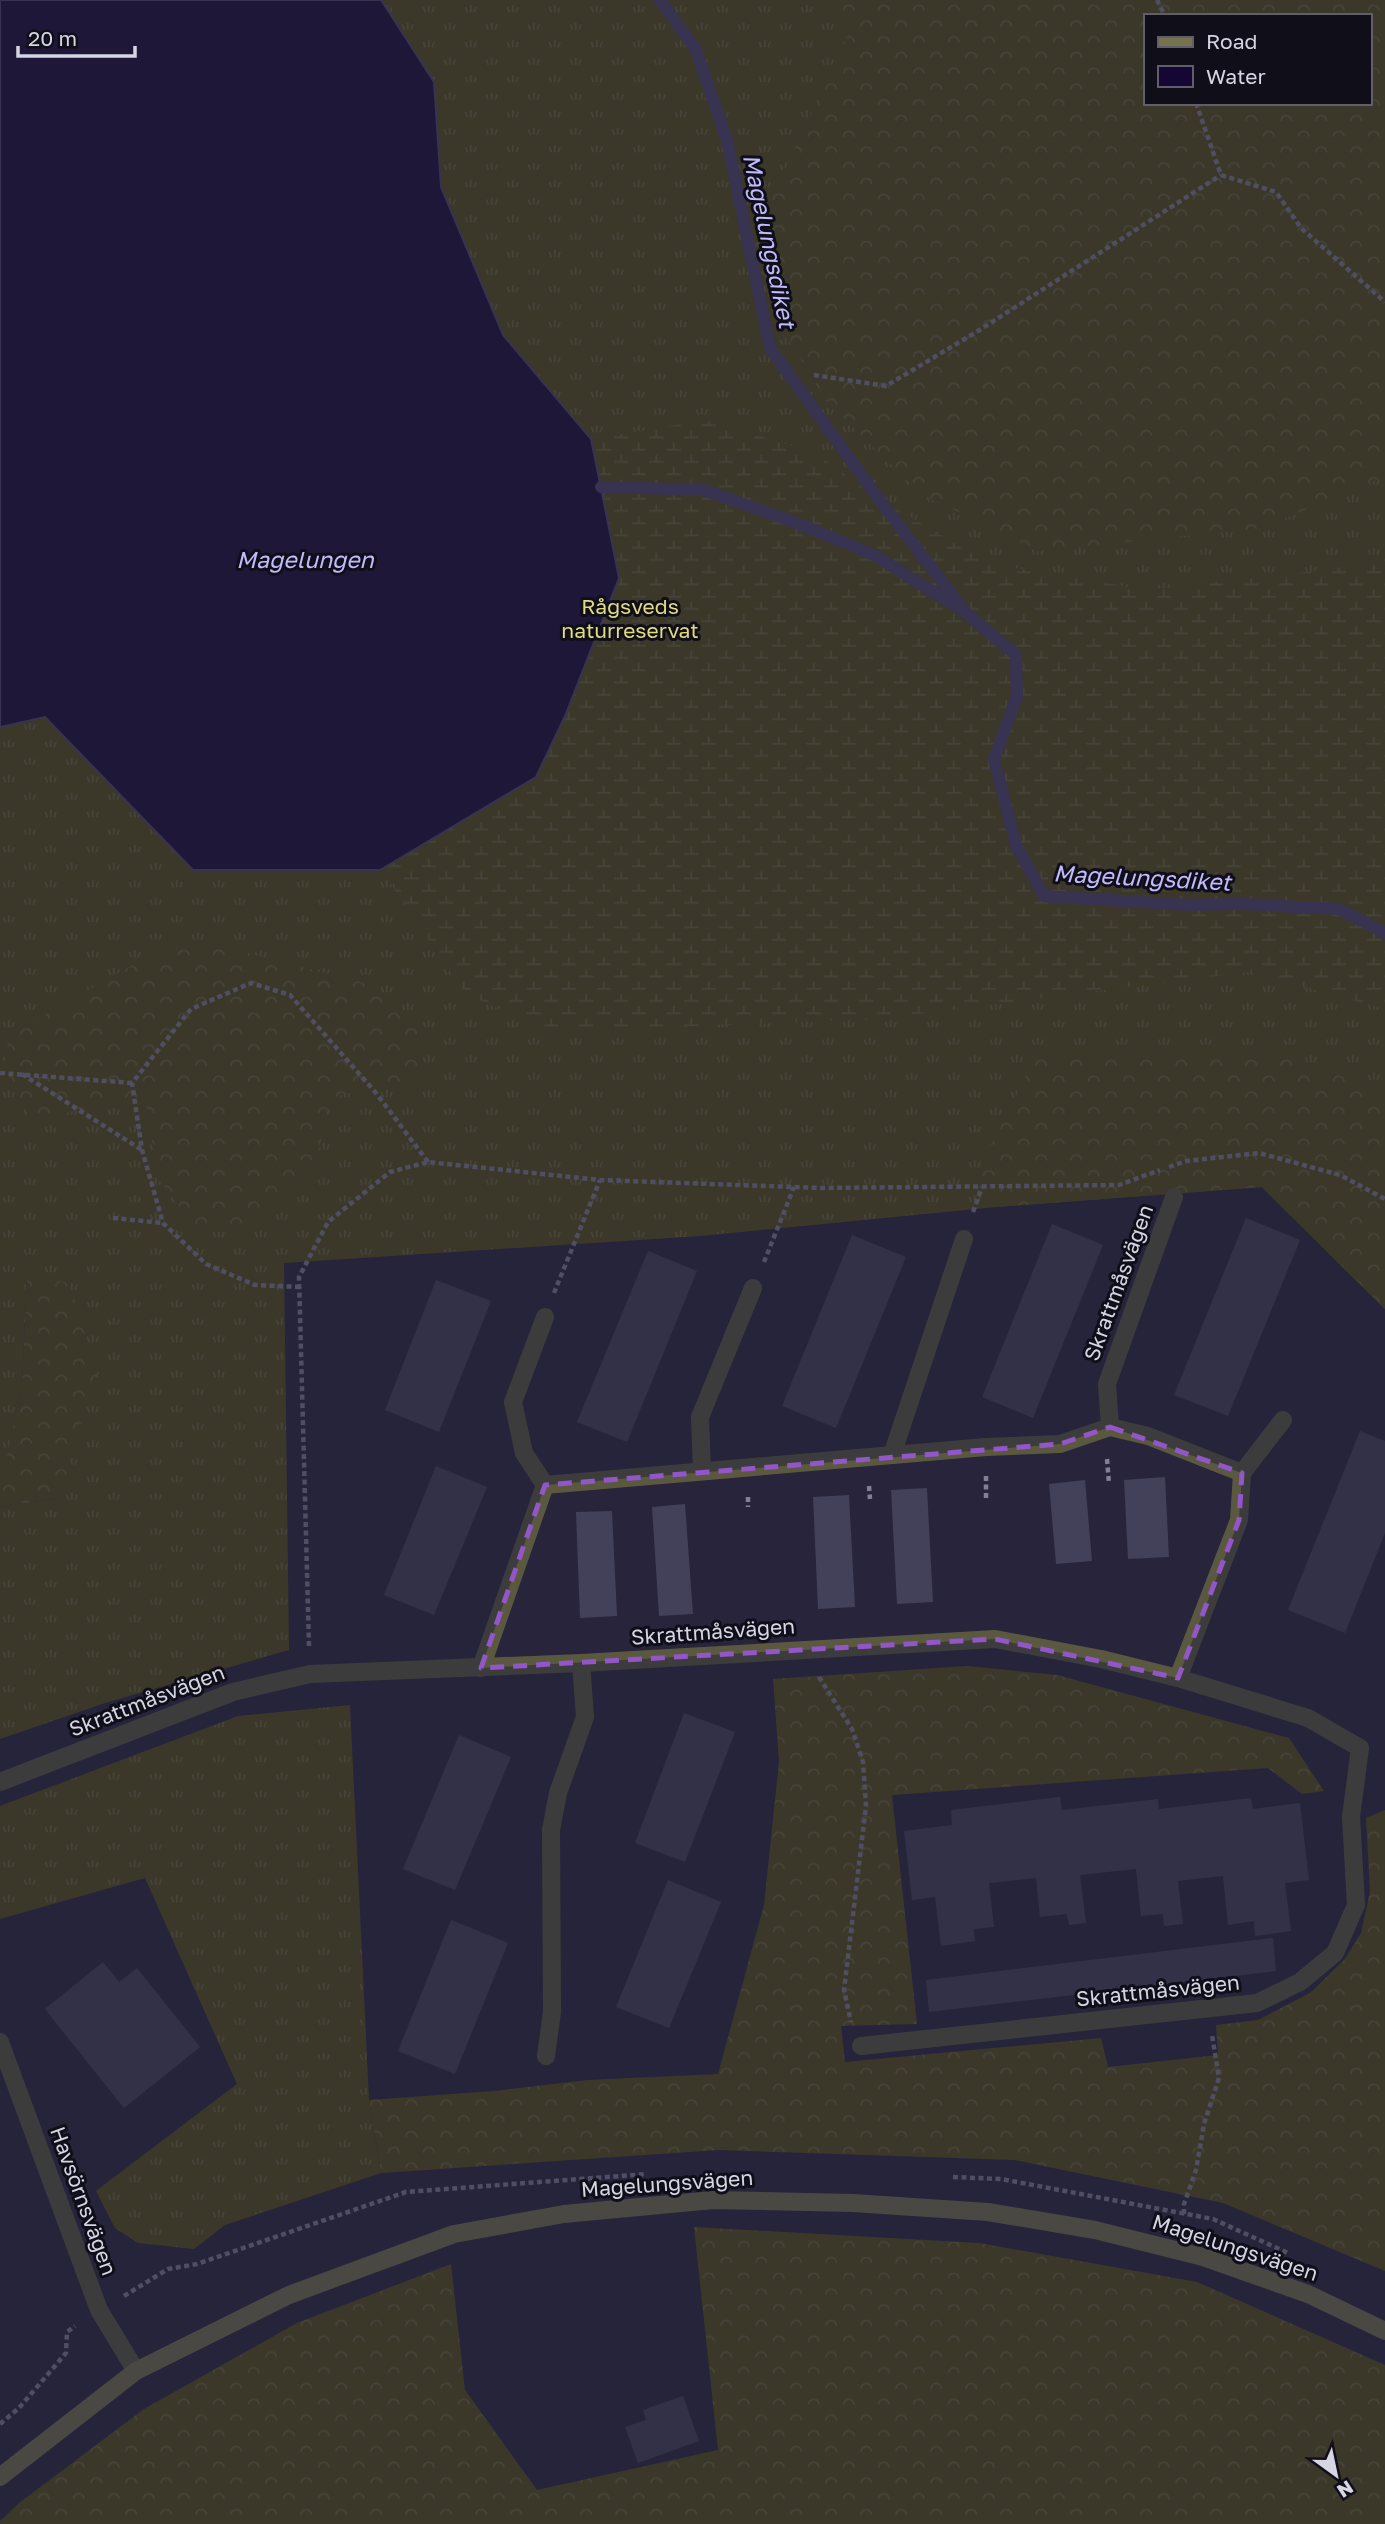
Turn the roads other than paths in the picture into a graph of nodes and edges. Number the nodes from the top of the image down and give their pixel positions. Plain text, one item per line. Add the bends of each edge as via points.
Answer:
1 (1174, 1196) dead end
2 (964, 1240) dead end
3 (752, 1288) road end
4 (545, 1317) road end
5 (1283, 1420) dead end
6 (1110, 1427) junction
7 (892, 1455) junction
8 (702, 1471) junction
9 (1242, 1473) junction
10 (545, 1485) junction
11 (581, 1663) junction
12 (481, 1668) junction
13 (1178, 1678) junction
14 (0, 1782) edge
15 (0, 2042) edge
16 (861, 2046) road end
17 (546, 2056) dead end
18 (1385, 2331) edge
19 (136, 2371) junction
20 (0, 2477) edge

1 - 6 street, Skrattmåsvägen via 1107,1384
2 - 7 street
3 - 8 street via 701,1417
4 - 10 street via 513,1402 524,1453
5 - 9 street
6 - 7 street via 1060,1444
6 - 9 street via 1149,1436
7 - 8 street
8 - 10 street
9 - 13 street via 1239,1520
10 - 12 street
11 - 12 street, Skrattmåsvägen
11 - 13 street, Skrattmåsvägen via 995,1639
11 - 17 street via 585,1717 558,1793 551,1830 552,2012
12 - 14 street, Skrattmåsvägen via 310,1674 233,1692
13 - 16 street, Skrattmåsvägen via 1308,1718 1360,1748 1351,1817 1356,1905 1335,1953 1300,1982 1257,2003
15 - 19 street, Havsörnsvägen via 99,2310
18 - 19 main road, Magelungsvägen via 1308,2294 1216,2262 1095,2230 988,2212 713,2200 564,2214 454,2234 289,2295
19 - 20 main road, Magelungsvägen

